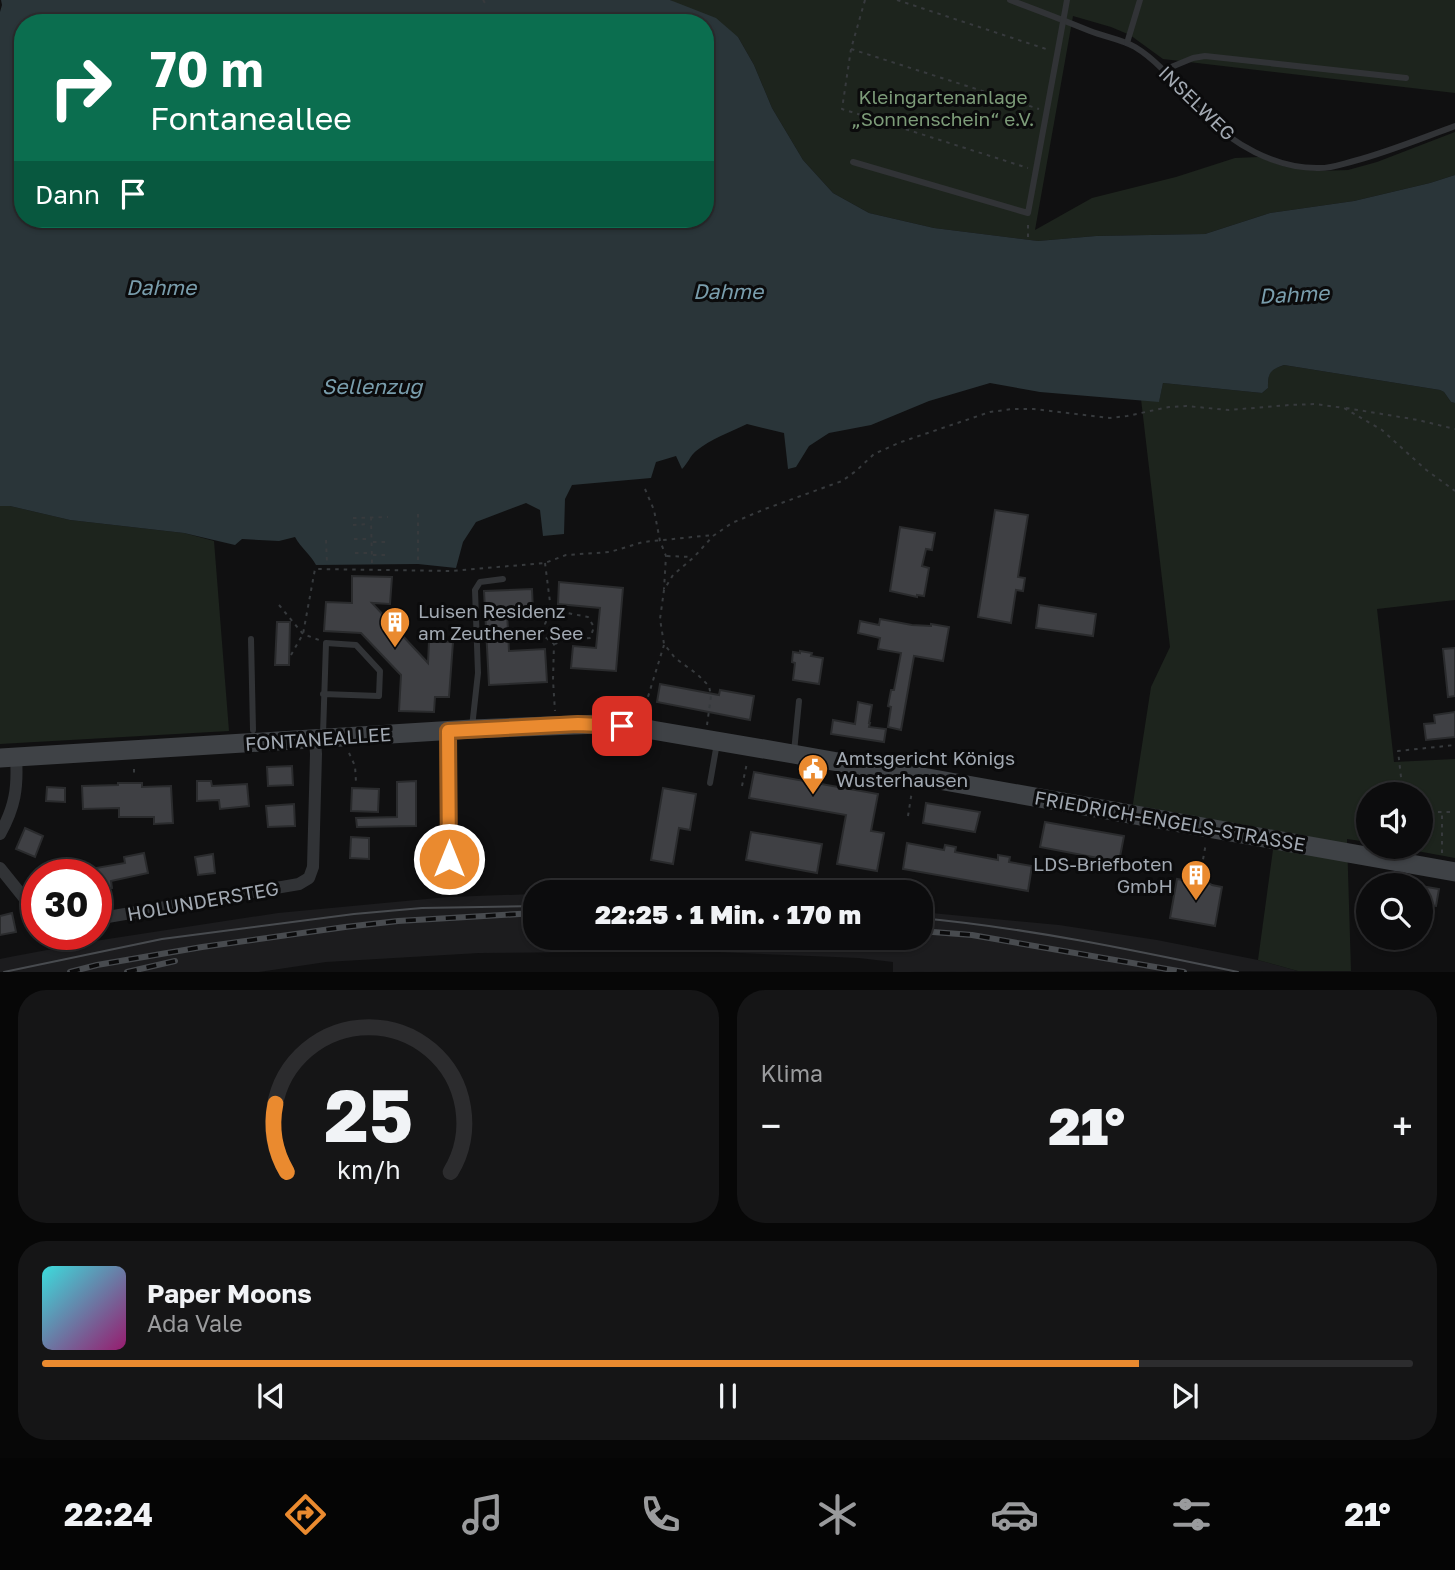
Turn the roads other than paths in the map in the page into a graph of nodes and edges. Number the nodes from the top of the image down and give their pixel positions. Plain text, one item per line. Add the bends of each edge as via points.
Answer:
1 (1010, 0) edge
2 (1067, 0) edge
3 (1140, 0) edge
4 (1063, 19) junction
5 (1127, 43) junction
6 (1164, 70) junction
7 (1406, 78) dead end
8 (1455, 126) edge
9 (853, 162) dead end
10 (503, 579) dead end
11 (251, 639) dead end
12 (323, 694) junction
13 (799, 701) dead end
14 (639, 722) joint
15 (472, 729) junction
16 (253, 730) dead end
17 (448, 731) junction
18 (319, 739) junction
19 (711, 740) junction
20 (793, 754) junction
21 (8, 758) edge
22 (710, 783) dead end
23 (0, 834) edge
24 (0, 868) edge
25 (1455, 872) edge
26 (449, 876) dead end
27 (21, 894) edge
28 (112, 916) edge

1 - 4 lane, INSELWEG
2 - 4 lane
3 - 5 lane
4 - 5 lane, INSELWEG
4 - 9 lane via 1028,213
5 - 6 lane, INSELWEG
6 - 7 lane via 1205,56
6 - 8 lane, INSELWEG via 1229,137 1286,164 1318,169 1339,165
10 - 15 lane via 480,582 475,590 478,673
11 - 16 lane
12 - 12 lane via 326,643 356,645 380,671 379,696
12 - 18 lane
13 - 20 lane
14 - 15 main road, FONTANEALLEE
14 - 19 main road, FRIEDRICH-ENGELS-STRASSE
15 - 17 main road, FONTANEALLEE
17 - 18 main road, FONTANEALLEE
17 - 26 street
18 - 21 main road, FONTANEALLEE
18 - 28 street, HOLUNDERSTEG via 309,878 299,884
19 - 20 main road, FRIEDRICH-ENGELS-STRASSE
19 - 22 lane
20 - 25 main road, FRIEDRICH-ENGELS-STRASSE
21 - 23 street via 17,786
24 - 27 street

